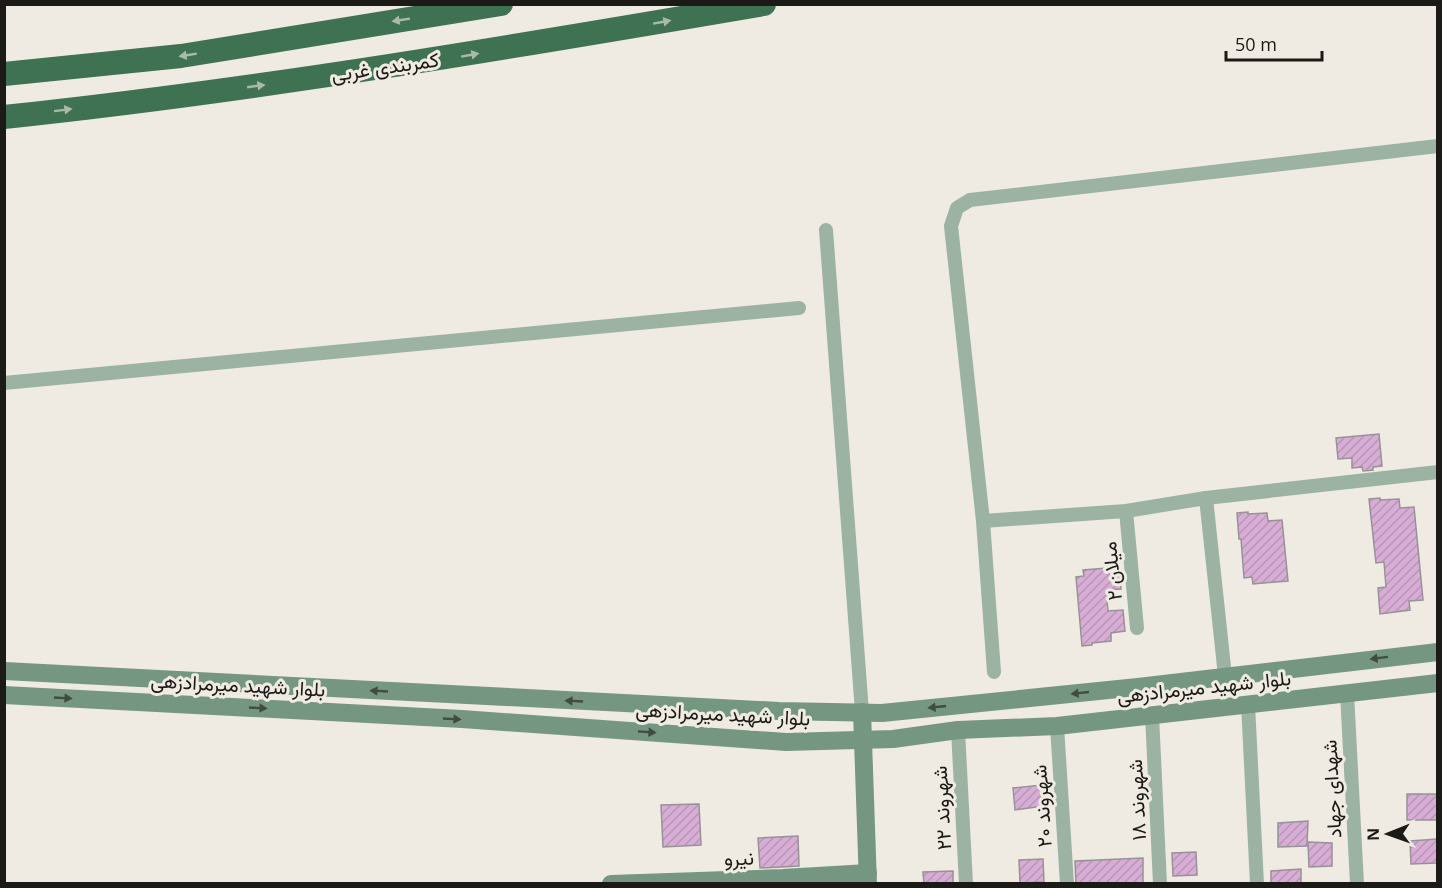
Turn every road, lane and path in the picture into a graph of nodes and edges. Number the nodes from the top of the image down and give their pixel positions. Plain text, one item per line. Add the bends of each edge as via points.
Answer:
1 (501, 4) edge
2 (764, 4) edge
3 (4, 74) edge
4 (4, 117) edge
5 (1437, 146) edge
6 (826, 230) dead end
7 (799, 308) dead end
8 (4, 382) edge
9 (1437, 472) edge
10 (1206, 498) junction
11 (1126, 511) junction
12 (982, 521) junction
13 (1137, 628) dead end
14 (1437, 652) edge
15 (4, 672) edge
16 (994, 672) dead end
17 (1225, 676) junction
18 (1437, 683) edge
19 (1347, 693) junction
20 (4, 695) edge
21 (1248, 705) junction
22 (862, 712) junction
23 (1152, 715) junction
24 (1057, 726) junction
25 (958, 730) junction
26 (861, 740) junction
27 (868, 878) edge
28 (783, 881) edge
29 (707, 882) edge
30 (631, 883) edge
31 (611, 884) edge
32 (966, 884) edge
33 (1067, 884) edge
34 (1160, 884) edge
35 (1257, 884) edge
36 (1357, 884) edge

1 -> 3 highway via 181,56
4 -> 2 highway, کمربندی غربی via 440,60
5 - 12 street via 970,200 957,208 951,226
6 - 22 street
7 - 8 street
9 - 10 street
10 - 11 street
10 - 17 street
11 - 12 street
11 - 13 street, میلان ۲
12 - 16 street
14 -> 17 main road, بلوار شهید میرمرادزهی
22 -> 15 main road, بلوار شهید میرمرادزهی
17 -> 22 main road, بلوار شهید میرمرادزهی
18 - 19 main road, بلوار شهید میرمرادزهی
19 - 21 main road, بلوار شهید میرمرادزهی
19 - 36 street, شهدای جهاد
20 -> 26 main road, بلوار شهید میرمرادزهی via 786,742
21 - 23 main road, بلوار شهید میرمرادزهی
21 - 35 street
22 - 26 main road
23 - 24 main road, بلوار شهید میرمرادزهی
23 - 34 street, شهروند ۱۸
24 - 25 main road, بلوار شهید میرمرادزهی
24 - 33 street, شهروند ۲۰
25 - 26 main road, بلوار شهید میرمرادزهی
25 - 32 street, شهروند ۲۲
26 - 27 main road
27 - 28 main road, نیرو
28 - 29 main road, نیرو
29 - 30 main road, نیرو
30 - 31 main road, نیرو

